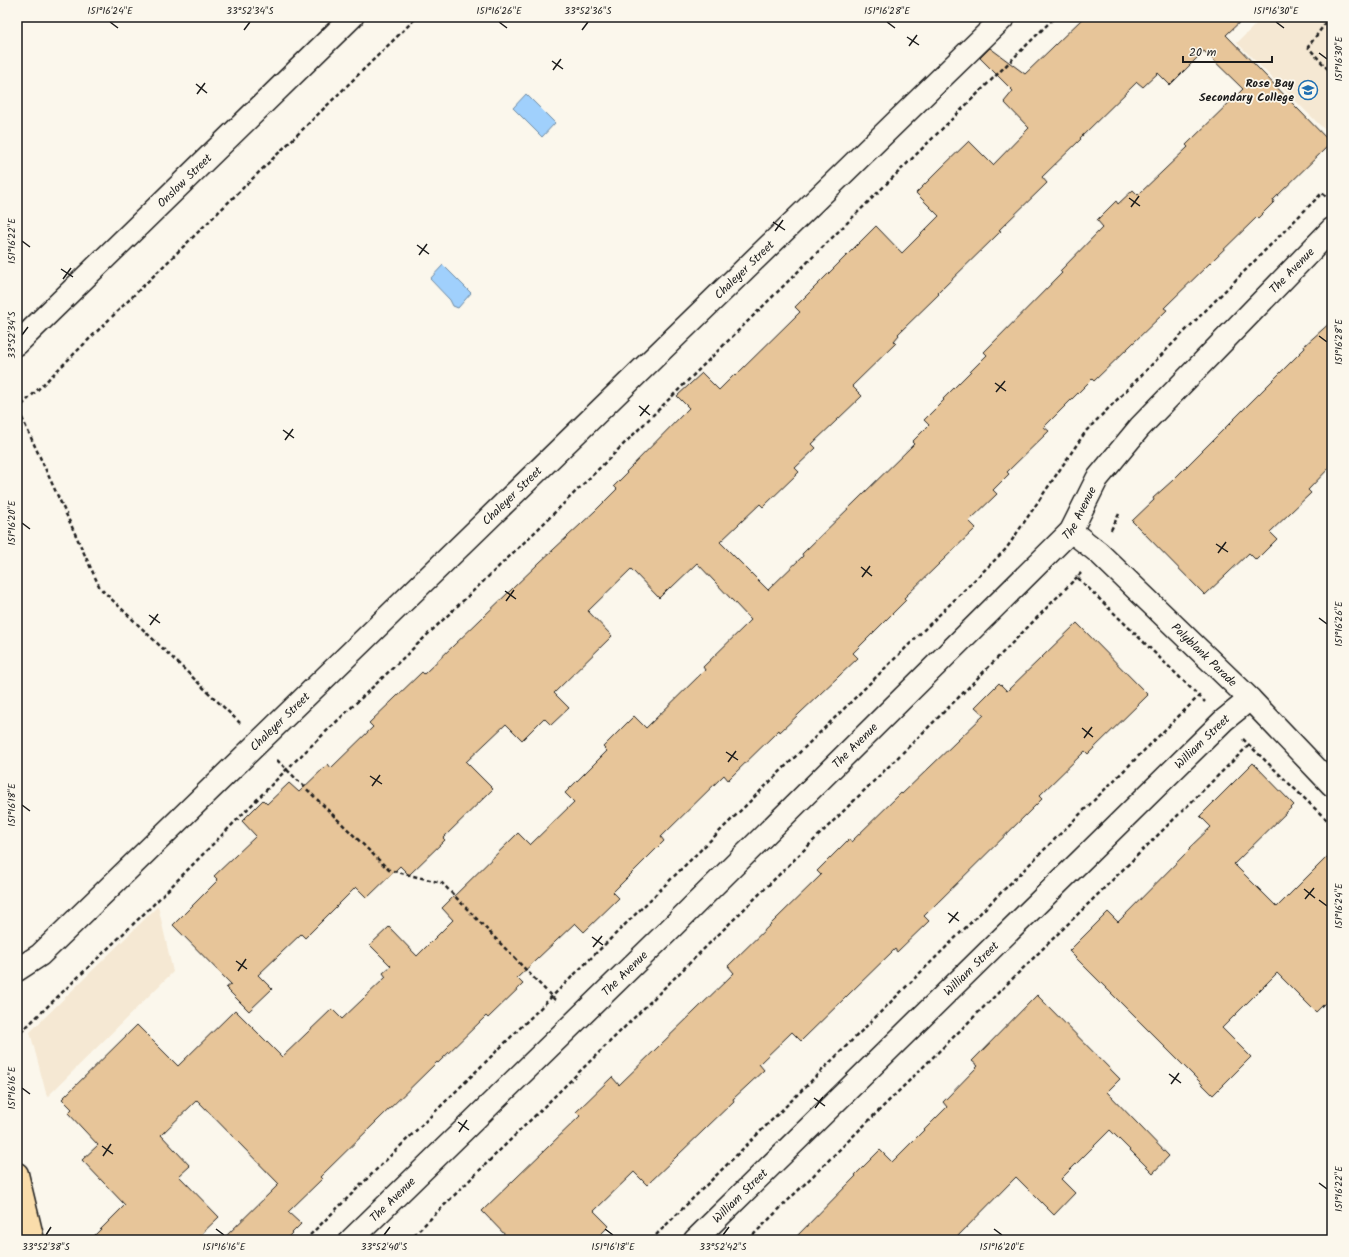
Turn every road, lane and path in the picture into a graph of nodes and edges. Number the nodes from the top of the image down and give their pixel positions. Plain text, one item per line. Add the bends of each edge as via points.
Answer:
1 (352, 17) edge
2 (417, 17) edge
3 (1004, 17) edge
4 (1054, 17) edge
5 (1330, 17) edge
6 (1332, 74) edge
7 (1332, 202) edge
8 (1332, 229) edge
9 (17, 344) edge
10 (17, 410) edge
11 (1072, 531) junction
12 (1077, 577) dead end
13 (1199, 696) dead end
14 (1250, 699) junction
15 (1250, 746) dead end
16 (1332, 785) edge
17 (17, 970) edge
18 (21, 1032) dead end
19 (17, 1174) edge
20 (33, 1240) edge
21 (305, 1240) edge
22 (351, 1240) edge
23 (409, 1240) edge
24 (650, 1240) edge
25 (695, 1240) edge
26 (748, 1240) edge

1 - 9 street, Onslow Street
2 - 10 path
3 - 17 street, Chaleyer Street via 40,955
4 - 18 path via 537,530 287,769 157,901
5 - 6 path via 1308,47
7 - 21 path via 1322,193 1086,431 1006,549
8 - 11 street, The Avenue via 1140,427 1097,479
11 - 14 street, Polyblank Parade via 1099,553
11 - 22 street, The Avenue
12 - 23 path via 960,698
13 - 24 path
14 - 16 street, Polyblank Parade
14 - 25 street, William Street via 1212,731
15 - 26 path
19 - 20 main road

